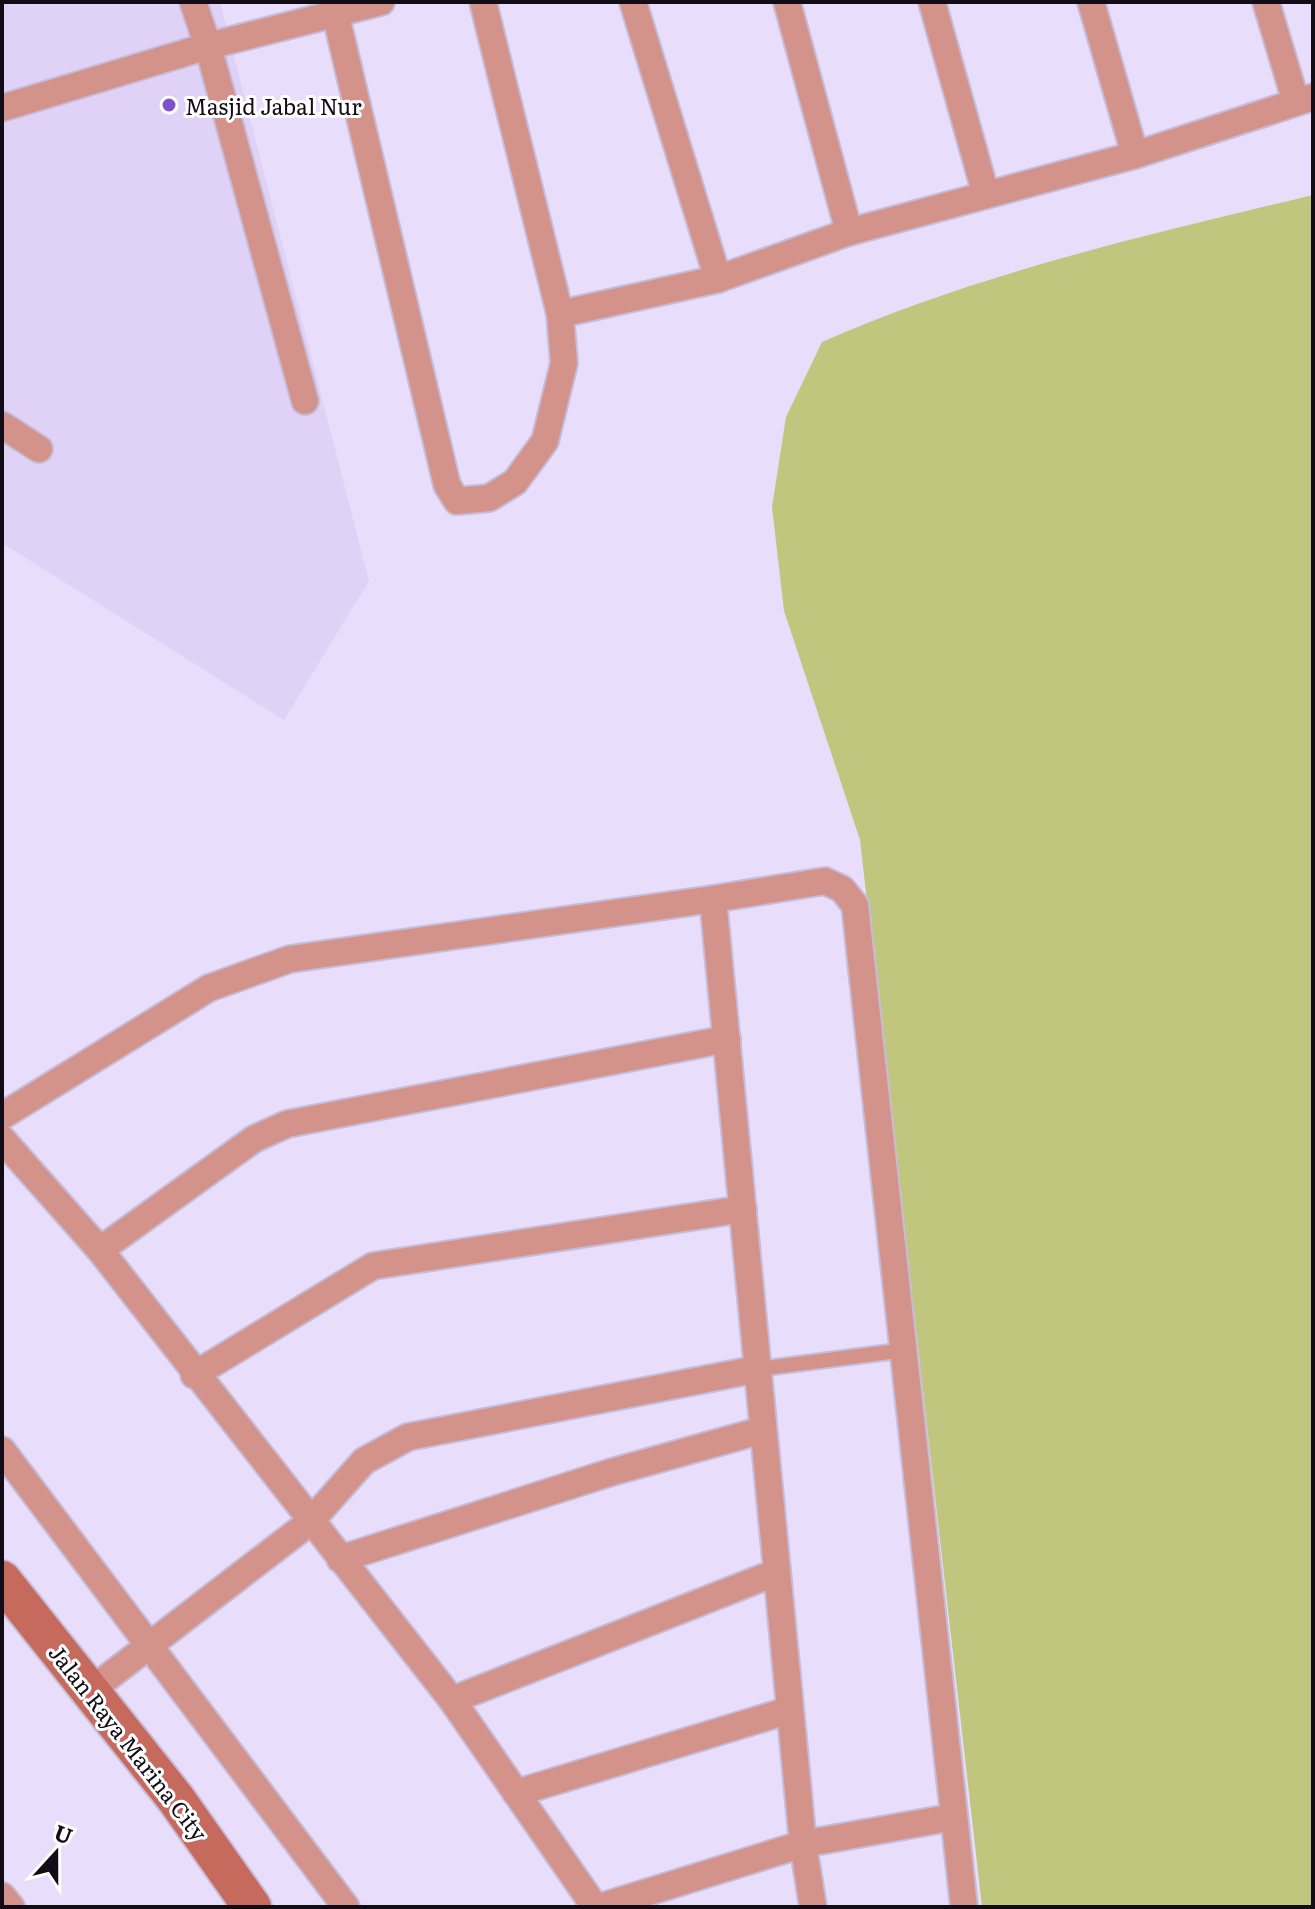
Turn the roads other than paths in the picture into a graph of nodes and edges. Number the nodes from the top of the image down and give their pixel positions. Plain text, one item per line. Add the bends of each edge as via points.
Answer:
1 (193, 2) edge
2 (381, 2) edge
3 (483, 2) edge
4 (633, 2) edge
5 (787, 2) edge
6 (932, 2) edge
7 (1091, 2) edge
8 (1266, 2) edge
9 (335, 12) junction
10 (208, 46) junction
11 (1304, 100) edge
12 (2, 108) edge
13 (1135, 155) junction
14 (986, 195) junction
15 (849, 232) junction
16 (718, 279) junction
17 (560, 314) junction
18 (305, 401) dead end
19 (2, 425) edge
20 (39, 449) dead end
21 (713, 899) junction
22 (727, 1039) junction
23 (2, 1116) edge
24 (2, 1139) edge
25 (743, 1209) junction
26 (100, 1250) junction
27 (905, 1350) junction
28 (758, 1369) junction
29 (194, 1375) junction
30 (763, 1430) junction
31 (2, 1450) edge
32 (310, 1522) junction
33 (340, 1559) junction
34 (777, 1572) junction
35 (2, 1580) edge
36 (151, 1644) junction
37 (90, 1691) junction
38 (452, 1700) junction
39 (790, 1710) junction
40 (516, 1793) junction
41 (954, 1817) junction
42 (803, 1844) junction
43 (2, 1896) edge
44 (11, 1907) edge
45 (252, 1907) edge
46 (346, 1907) edge
47 (598, 1907) edge
48 (813, 1907) edge
49 (964, 1907) edge

1 - 10 street
2 - 9 street
3 - 17 street
4 - 16 street
5 - 15 street
6 - 14 street
7 - 13 street
8 - 11 street
9 - 10 street
9 - 17 street via 447,485 457,501 489,498 515,482 545,441 564,363
10 - 12 street
10 - 18 street
11 - 13 street
13 - 14 street
14 - 15 street
15 - 16 street
16 - 17 street
19 - 20 street
21 - 22 street
21 - 23 street via 290,959 209,988
21 - 27 street via 825,881 842,889 855,905
22 - 25 street
22 - 26 street via 287,1124 254,1139
24 - 26 street
25 - 28 street
25 - 29 street via 373,1266
26 - 29 street
27 - 28 lane
27 - 41 street
28 - 30 street
28 - 32 street via 408,1437 364,1461
29 - 32 street
30 - 33 street
30 - 34 street
31 - 36 street
32 - 33 street
32 - 36 street
33 - 38 street
34 - 38 street
34 - 39 street
35 - 37 main road, Jalan Raya Marina City
36 - 37 street
36 - 46 street
37 - 45 main road, Jalan Raya Marina City
38 - 40 street
39 - 40 street
39 - 42 street
40 - 47 street
41 - 42 street
41 - 49 street
42 - 47 street
42 - 48 street
43 - 44 street

